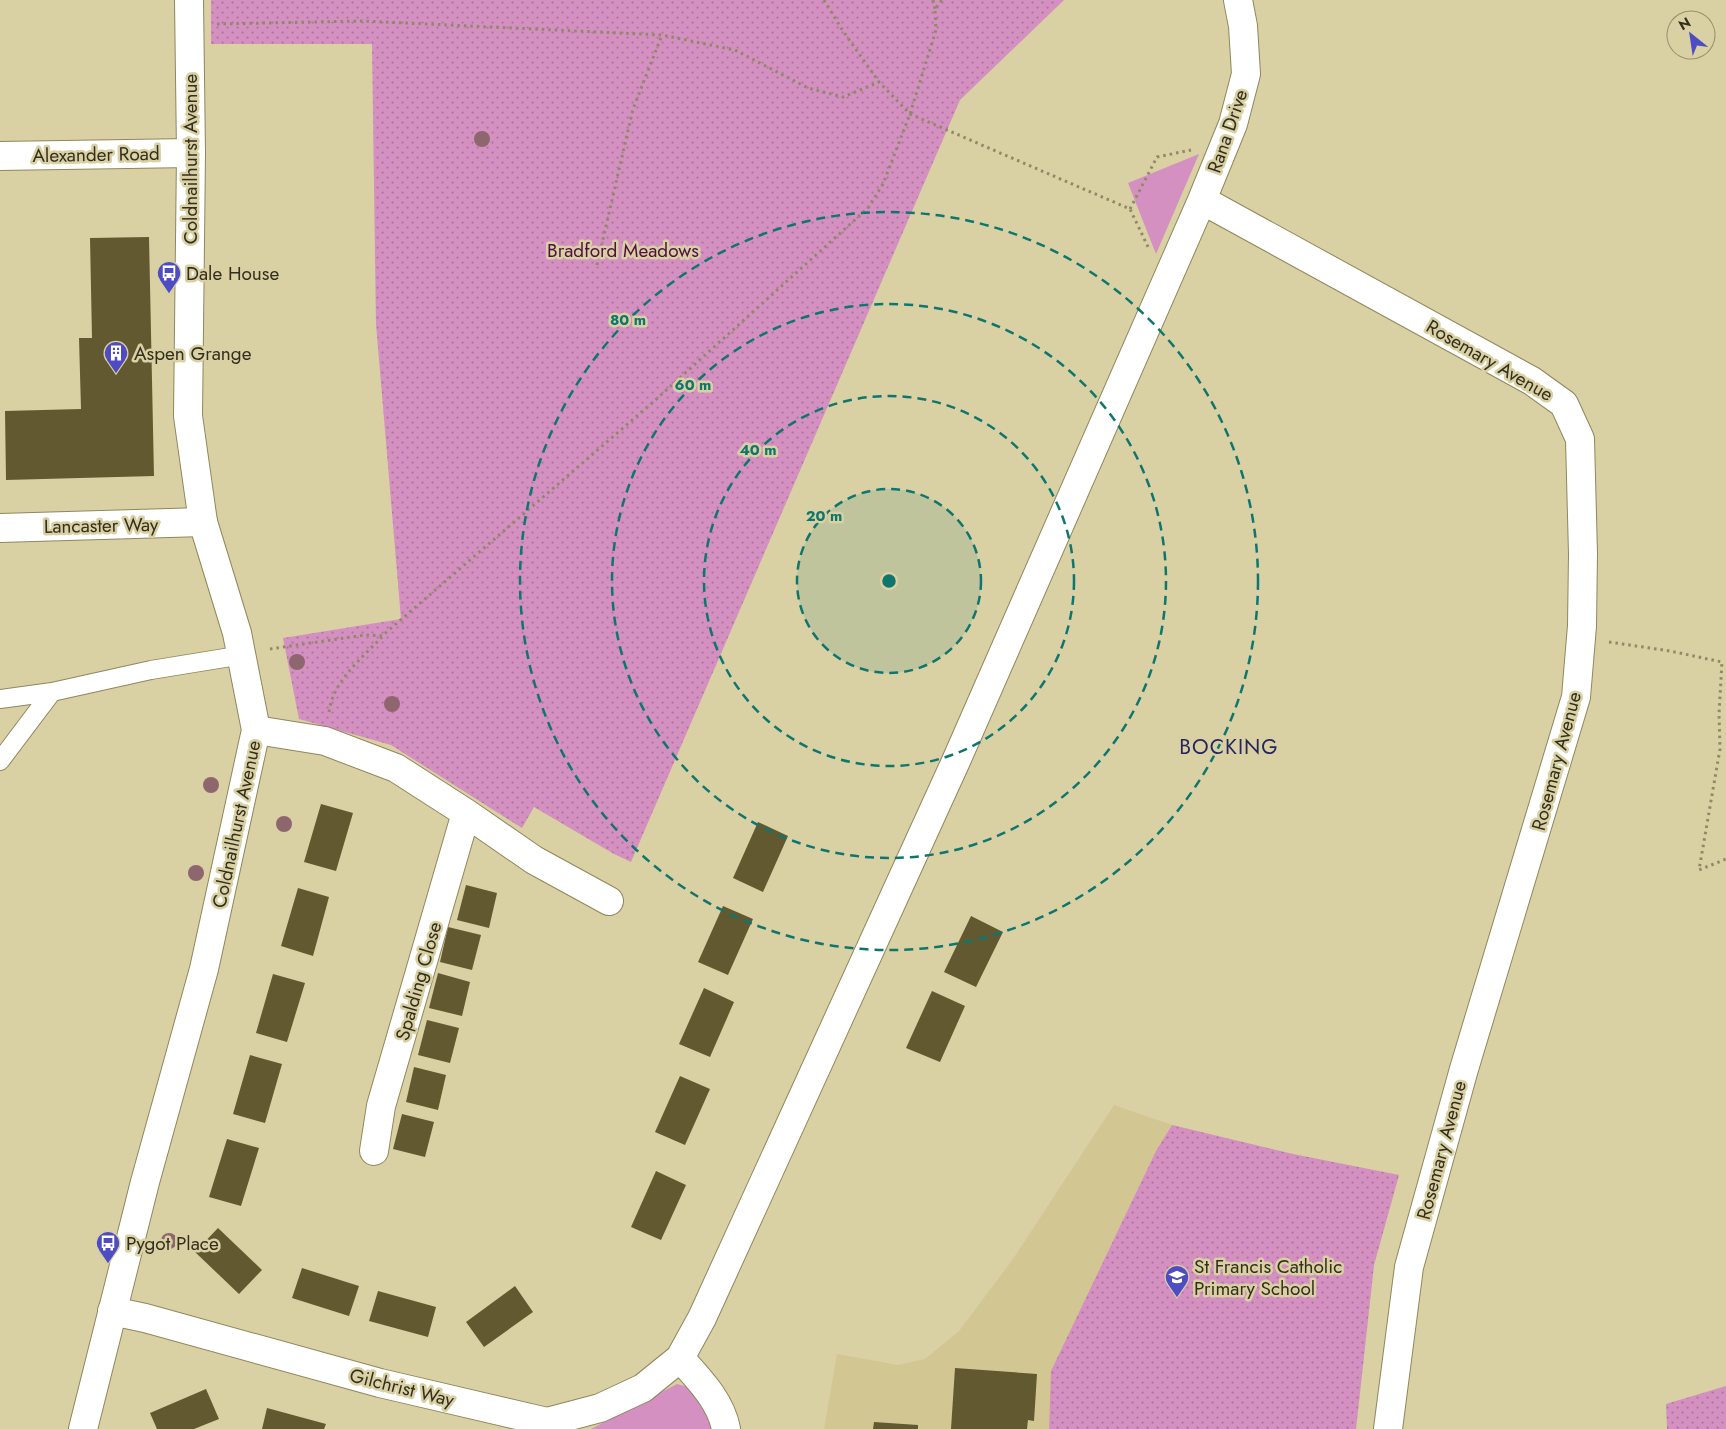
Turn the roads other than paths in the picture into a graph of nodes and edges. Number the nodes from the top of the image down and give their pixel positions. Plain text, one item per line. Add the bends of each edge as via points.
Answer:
1 (1238, 0) edge
2 (189, 12) edge
3 (191, 152) junction
4 (0, 156) edge
5 (1202, 200) junction
6 (202, 522) junction
7 (0, 528) edge
8 (242, 655) junction
9 (52, 692) junction
10 (0, 700) edge
11 (256, 730) junction
12 (0, 761) edge
13 (466, 813) junction
14 (609, 901) dead end
15 (374, 1151) dead end
16 (112, 1312) junction
17 (680, 1358) junction
18 (548, 1425) edge
19 (83, 1429) edge
20 (726, 1429) edge
21 (1388, 1429) edge

1 - 5 street, Rana Drive via 1246,74 1233,124
2 - 3 street, Coldnailhurst Avenue
3 - 4 street, Alexander Road
3 - 6 street, Coldnailhurst Avenue via 188,416
5 - 17 street, Rana Drive via 956,761 702,1318
5 - 21 street, Rosemary Avenue via 1532,380 1564,404 1580,439 1582,626 1576,697 1464,1069 1409,1266
6 - 7 street, Lancaster Way
6 - 8 street, Coldnailhurst Avenue
8 - 9 lane via 151,670
8 - 11 street, Coldnailhurst Avenue
9 - 10 lane
9 - 12 lane
11 - 13 street via 325,742 396,768
11 - 16 street, Coldnailhurst Avenue via 204,969
13 - 14 street via 534,860
13 - 15 street, Spalding Close via 381,1106
16 - 18 street, Gilchrist Way
16 - 19 street, Coldnailhurst Avenue
17 - 18 street, Gilchrist Way via 643,1388 600,1408
17 - 20 street via 704,1385 724,1418

